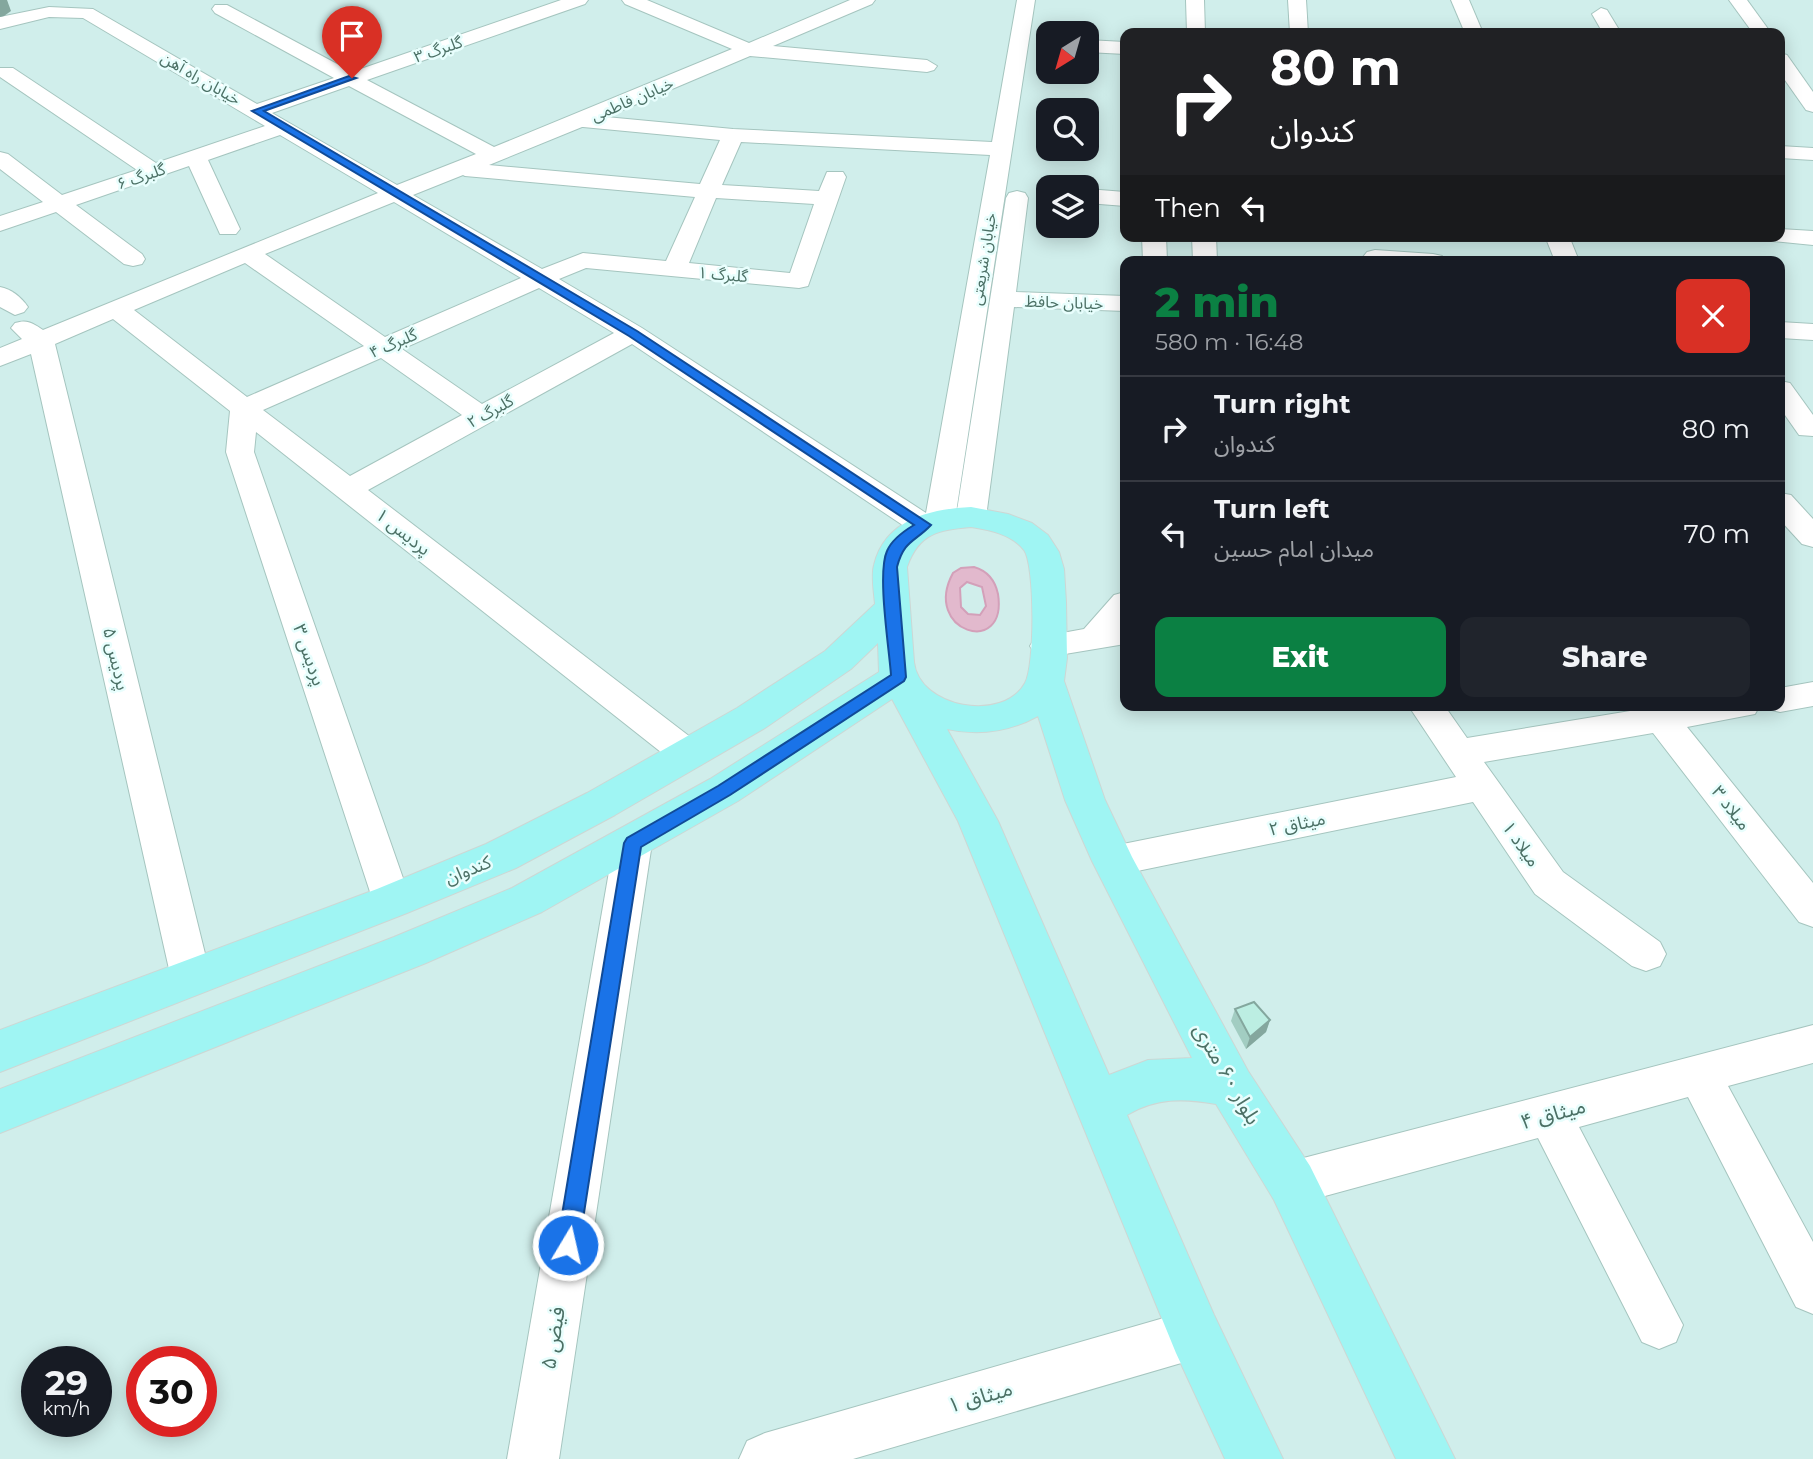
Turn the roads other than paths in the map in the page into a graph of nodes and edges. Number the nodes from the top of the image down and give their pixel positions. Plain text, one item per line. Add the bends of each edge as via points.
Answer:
1 (523, 0) edge
2 (579, 0) edge
3 (631, 0) edge
4 (866, 0) edge
5 (1026, 0) edge
6 (1046, 0) edge
7 (1195, 0) edge
8 (1297, 0) edge
9 (1460, 0) edge
10 (1735, 1) edge
11 (221, 9) dead end
12 (548, 11) junction
13 (1601, 14) dead end
14 (0, 23) edge
15 (1196, 28) edge
16 (1299, 28) edge
17 (1472, 28) edge
18 (1609, 28) edge
19 (1758, 28) edge
20 (1099, 47) edge
21 (1120, 48) edge
22 (750, 50) junction
23 (927, 66) dead end
24 (6, 72) dead end
25 (352, 78) junction
26 (1795, 78) edge
27 (1813, 106) edge
28 (257, 111) junction
29 (579, 121) junction
30 (282, 127) junction
31 (733, 135) junction
32 (1001, 149) junction
33 (1785, 152) edge
34 (1813, 154) edge
35 (493, 155) junction
36 (196, 157) junction
37 (0, 159) edge
38 (458, 168) junction
39 (153, 172) junction
40 (384, 187) junction
41 (708, 191) junction
42 (1099, 197) edge
43 (1120, 198) edge
44 (59, 204) junction
45 (0, 224) edge
46 (228, 229) dead end
47 (1785, 236) edge
48 (1813, 238) edge
49 (1374, 251) edge
50 (247, 253) junction
51 (1404, 256) edge
52 (133, 259) dead end
53 (674, 269) junction
54 (541, 279) junction
55 (1003, 299) junction
56 (1120, 304) edge
57 (116, 309) junction
58 (15, 320) edge
59 (1785, 330) edge
60 (1813, 332) edge
61 (633, 333) junction
62 (382, 348) junction
63 (0, 358) edge
64 (1785, 395) edge
65 (244, 408) junction
66 (481, 416) junction
67 (1785, 429) edge
68 (1811, 429) edge
69 (348, 489) junction
70 (1785, 508) edge
71 (945, 520) junction
72 (1802, 529) edge
73 (893, 607) junction
74 (1120, 614) edge
75 (1110, 636) edge
76 (1046, 663) junction
77 (903, 685) junction
78 (1813, 694) edge
79 (1785, 698) edge
80 (1429, 711) edge
81 (1655, 712) edge
82 (1458, 753) junction
83 (689, 755) junction
84 (1481, 786) junction
85 (633, 843) junction
86 (1113, 861) junction
87 (392, 901) junction
88 (1813, 911) edge
89 (1646, 954) dead end
90 (191, 978) junction
91 (1813, 1044) edge
92 (0, 1051) edge
93 (1699, 1075) junction
94 (1231, 1086) junction
95 (1098, 1106) junction
96 (0, 1111) edge
97 (1549, 1114) junction
98 (1292, 1183) junction
99 (1813, 1290) edge
100 (1659, 1325) dead end
101 (1195, 1334) junction
102 (533, 1459) edge
103 (765, 1459) edge
104 (1254, 1459) edge
105 (1426, 1459) edge

1 - 12 street
2 - 12 street, گلبرگ ۳
3 - 22 street
4 - 22 street, خیابان فاطمی
5 - 32 street, خیابان شریعتی
6 - 55 street, خیابان شریعتی
7 - 15 street
8 - 16 street
9 - 17 street
10 - 19 street
11 - 25 street
12 - 25 street, گلبرگ ۳
13 - 18 street
14 - 28 street, خیابان راه آهن via 49,12 87,12
20 - 21 street
22 - 23 street
22 - 29 street, خیابان فاطمی
24 - 39 street
25 - 28 street, گلبرگ ۳
25 - 35 street
26 - 27 street
28 - 30 street, خیابان راه آهن
29 - 31 street
29 - 35 street, خیابان فاطمی
30 - 36 street, گلبرگ ۶
30 - 40 street, خیابان راه آهن
31 - 32 street
31 - 41 street
32 - 71 street, خیابان شریعتی
33 - 34 street
35 - 38 street, خیابان فاطمی
36 - 39 street, گلبرگ ۶
36 - 46 street
37 - 44 street
38 - 40 street, خیابان فاطمی
38 - 41 street
39 - 44 street, گلبرگ ۶
40 - 50 street
40 - 54 street, خیابان راه آهن
40 - 58 street
41 - 53 street
41 - 53 street, گلبرگ ۱ via 831,187 799,281
42 - 43 street
44 - 45 street, گلبرگ ۶
44 - 52 street
47 - 48 street
49 - 51 street
50 - 57 street
50 - 62 street
53 - 54 street, گلبرگ ۱ via 583,260
54 - 61 street, خیابان راه آهن
54 - 62 street, گلبرگ ۴
55 - 56 street, خیابان حافظ
55 - 71 street, خیابان شریعتی
57 - 58 street
57 - 65 street, پردیس ۱
58 - 63 street
58 - 90 street, پردیس ۵
59 - 60 street
61 - 66 street, گلبرگ ۲
61 - 71 street, خیابان راه آهن
62 - 65 street, گلبرگ ۴
62 - 66 street
64 - 68 street
65 - 69 street, پردیس ۱
65 - 87 street, پردیس ۳ via 240,452
66 - 69 street, گلبرگ ۲
67 - 68 street
69 - 83 street, پردیس ۱
70 - 72 street
71 - 73 main road via 906,536 894,550 890,567
71 - 76 main road via 996,521 1035,541 1045,557
73 - 77 main road
73 - 83 main road, کندوان via 838,660
74 - 75 street
75 - 76 street
76 - 77 main road via 1035,697 1018,709 984,718 947,716 925,706
76 - 86 main road, بلوار ۶۰ متری via 1085,800
77 - 85 main road
77 - 95 main road via 978,821
78 - 79 street
80 - 82 street, میلاد ۱
81 - 82 street
81 - 88 street, میلاد ۳
82 - 84 street, میلاد ۱
83 - 87 main road, کندوان via 501,856
84 - 86 street, میثاق ۲
84 - 89 street, میلاد ۱ via 1549,883
85 - 96 main road via 527,900 410,950
85 - 102 street, فیض ۵
86 - 94 main road, بلوار ۶۰ متری
87 - 90 main road, کندوان
90 - 92 main road, کندوان
91 - 93 street, میثاق ۴
93 - 97 street, میثاق ۴
93 - 99 street
94 - 95 main road via 1166,1076
94 - 98 main road, بلوار ۶۰ متری
95 - 101 main road
97 - 98 street, میثاق ۴
97 - 100 street
98 - 105 main road, بلوار ۶۰ متری
101 - 103 street, میثاق ۱
101 - 104 main road

